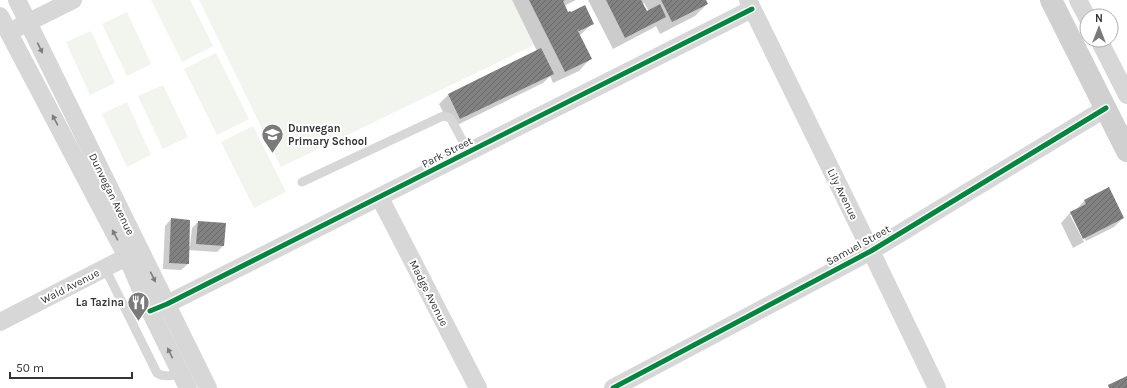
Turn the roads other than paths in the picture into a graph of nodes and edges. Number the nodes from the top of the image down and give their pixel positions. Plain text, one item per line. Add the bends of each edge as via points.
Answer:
1 (17, 0) edge
2 (73, 0) edge
3 (1051, 0) edge
4 (750, 4) edge
5 (0, 16) edge
6 (28, 23) junction
7 (4, 34) edge
8 (1103, 48) edge
9 (1127, 95) edge
10 (1106, 108) junction
11 (1127, 150) edge
12 (469, 153) junction
13 (302, 182) dead end
14 (380, 198) junction
15 (871, 251) junction
16 (133, 254) junction
17 (105, 268) junction
18 (167, 304) junction
19 (150, 311) junction
20 (0, 322) edge
21 (198, 368) junction
22 (184, 381) edge
23 (208, 388) edge
24 (478, 388) edge
25 (613, 388) edge
26 (937, 388) edge

1 - 6 street, Dunvegan Avenue
2 - 6 street
3 - 10 main road
4 - 12 street, Park Street
4 - 15 street, Lily Avenue
5 - 7 street, Dunvegan Avenue
6 - 7 street
6 -> 16 street, Dunvegan Avenue
16 -> 7 street, Dunvegan Avenue
8 - 9 street
10 - 11 main road
10 - 15 street, Samuel Street
12 - 13 lane via 451,119 443,116
12 - 14 street, Park Street
14 - 18 street, Park Street
14 - 24 street, Madge Avenue
15 - 25 street, Samuel Street
15 - 26 street, Lily Avenue
16 - 17 street, Wald Avenue
16 -> 18 street, Dunvegan Avenue
16 - 19 street, Dunvegan Avenue
17 - 20 street, Wald Avenue
17 - 22 lane via 157,372 161,376
18 - 19 street, Park Street
18 - 21 street, Dunvegan Avenue
22 -> 19 street, Dunvegan Avenue
21 - 22 lane
21 - 23 street, Dunvegan Avenue

